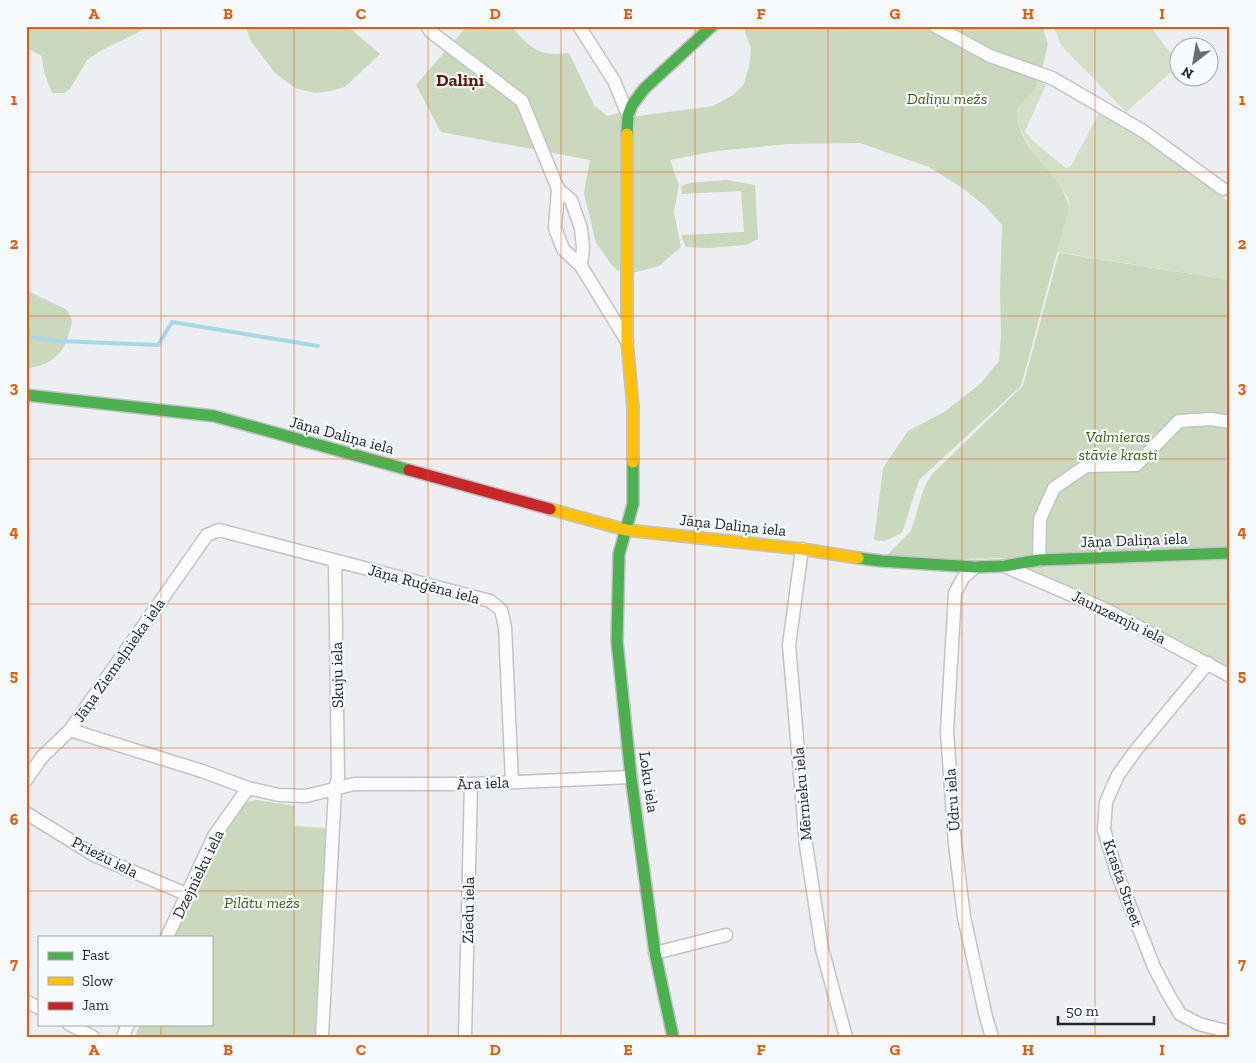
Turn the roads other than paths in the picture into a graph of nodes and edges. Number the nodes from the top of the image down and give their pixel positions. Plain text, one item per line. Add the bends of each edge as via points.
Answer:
1 (427, 26) edge
2 (579, 26) edge
3 (712, 26) edge
4 (935, 26) edge
5 (628, 115) junction
6 (558, 189) junction
7 (1222, 189) dead end
8 (581, 266) junction
9 (628, 341) junction
10 (26, 395) edge
11 (1230, 422) edge
12 (626, 530) junction
13 (207, 535) joint
14 (802, 549) junction
15 (1230, 552) edge
16 (1039, 560) junction
17 (335, 561) junction
18 (1004, 566) junction
19 (975, 567) junction
20 (1208, 663) junction
21 (1230, 676) edge
22 (70, 730) junction
23 (631, 778) junction
24 (26, 780) edge
25 (512, 782) junction
26 (471, 784) junction
27 (248, 788) junction
28 (335, 790) junction
29 (26, 813) edge
30 (186, 894) junction
31 (726, 935) dead end
32 (167, 936) edge
33 (655, 953) junction
34 (26, 1001) edge
35 (38, 1007) edge
36 (73, 1026) edge
37 (1230, 1032) edge
38 (93, 1037) edge
39 (322, 1037) edge
40 (465, 1037) edge
41 (673, 1037) edge
42 (846, 1037) edge
43 (992, 1037) edge

1 - 6 street via 522,101
2 - 5 street via 614,81
3 - 5 street via 644,89
4 - 7 street via 990,56 1052,78 1144,131
5 - 9 street, Loku iela
6 - 8 street via 571,200 581,228
6 - 8 street via 555,228 563,249
8 - 9 street
9 - 12 street, Loku iela via 633,408 634,504
10 - 12 street, Jāņa Daliņa iela via 214,416
11 - 16 street via 1211,419 1179,421 1136,465 1086,466 1054,488 1040,519
12 - 14 street, Jāņa Daliņa iela
12 - 23 street, Loku iela via 619,554 616,641
13 - 17 street, Jāņa Ruģēna iela via 218,530
13 - 22 street, Jāņa Ziemeļnieka iela
14 - 19 street, Jāņa Daliņa iela via 881,560
14 - 42 street, Mērnieku iela via 789,645 805,836 822,949
15 - 16 street, Jāņa Daliņa iela
16 - 18 street, Jāņa Daliņa iela
17 - 25 street, Jāņa Ruģēna iela via 490,601 501,610
17 - 28 street, Skuju iela via 338,777
18 - 19 street, Jāņa Daliņa iela
18 - 20 street, Jaunzemju iela via 1107,610
19 - 43 street, Ūdru iela via 963,578 955,593 947,732 964,917
20 - 21 street, Jaunzemju iela
20 - 37 street, Krasta Street via 1118,775 1106,802 1104,830 1150,958 1180,1014 1199,1024
22 - 24 street, Jāņa Ziemeļnieka iela via 42,757
22 - 27 street, Āra iela
23 - 25 street, Āra iela
23 - 33 street, Loku iela
25 - 26 street, Āra iela
26 - 28 street, Āra iela via 354,784
26 - 40 street, Ziedu iela
27 - 28 street, Āra iela via 279,796 306,796
27 - 30 street, Dzejnieku iela via 214,836
28 - 39 street
29 - 30 street, Priežu iela via 94,855
30 - 32 street, Dzejnieku iela
31 - 33 street
33 - 41 street, Loku iela
34 - 35 street
36 - 38 street

